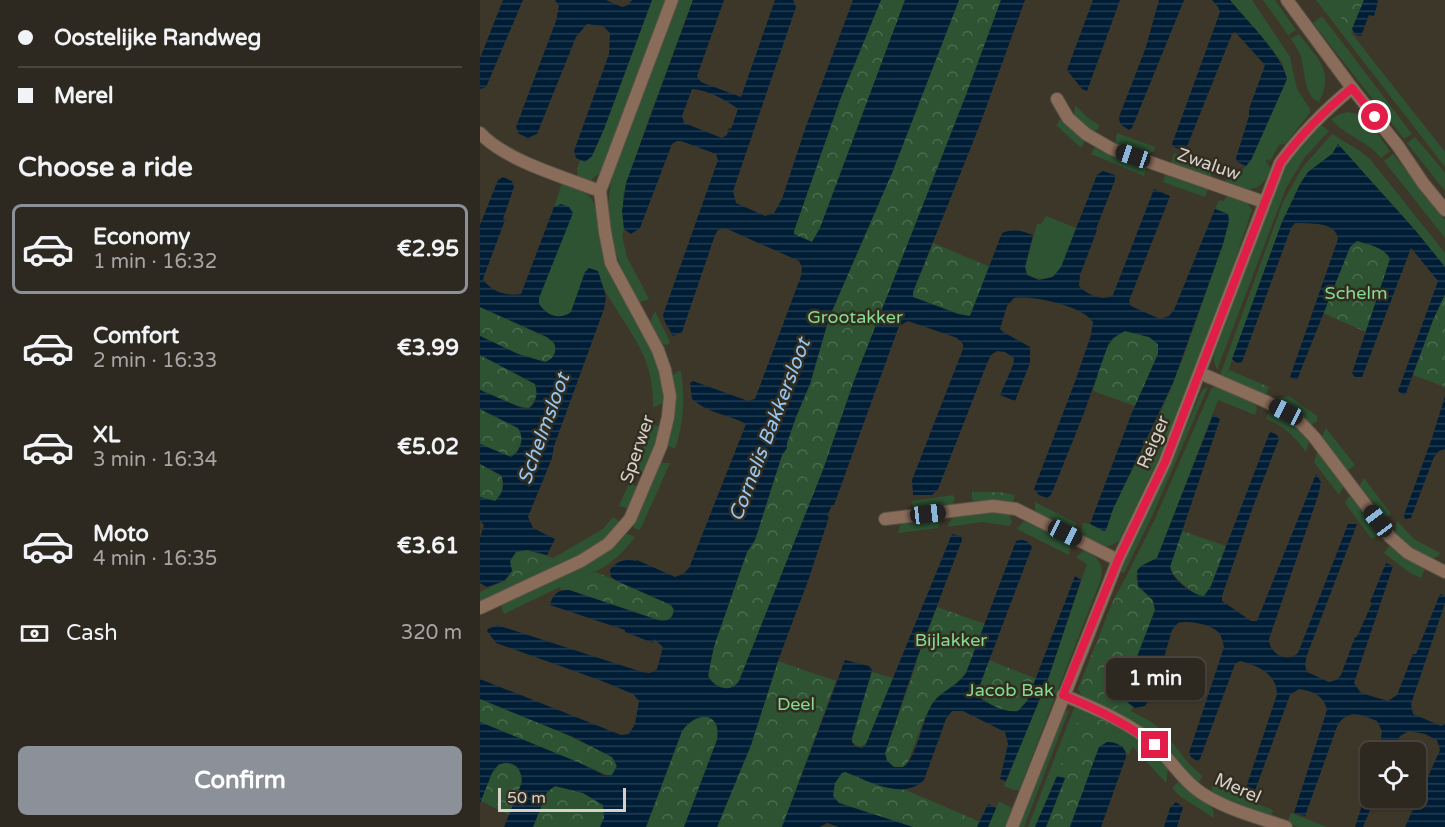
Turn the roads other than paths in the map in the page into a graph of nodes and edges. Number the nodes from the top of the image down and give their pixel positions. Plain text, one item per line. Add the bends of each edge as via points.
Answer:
1 (672, 0) edge
2 (1287, 0) edge
3 (1352, 88) junction
4 (1057, 99) dead end
5 (480, 133) edge
6 (600, 192) junction
7 (1264, 202) junction
8 (1445, 210) edge
9 (1200, 374) junction
10 (885, 519) dead end
11 (1118, 560) junction
12 (1445, 572) edge
13 (480, 608) edge
14 (1063, 695) junction
15 (1012, 827) edge
16 (1286, 827) edge

1 - 6 street, Sperwer
2 - 3 street
3 - 7 street, Reiger via 1300,136 1280,163
3 - 8 street
4 - 7 street, Zwaluw via 1068,118 1112,149
5 - 6 street via 513,157
6 - 13 street, Sperwer via 611,263 665,370 670,396 661,446 630,519 608,544 581,561
7 - 9 street, Reiger
9 - 11 street, Reiger via 1165,462
9 - 12 street via 1267,402 1298,420 1390,537 1408,553
10 - 11 street via 993,506 1016,509
11 - 14 street, Reiger
14 - 15 street, Reiger
14 - 16 street, Merel via 1143,736 1207,796

